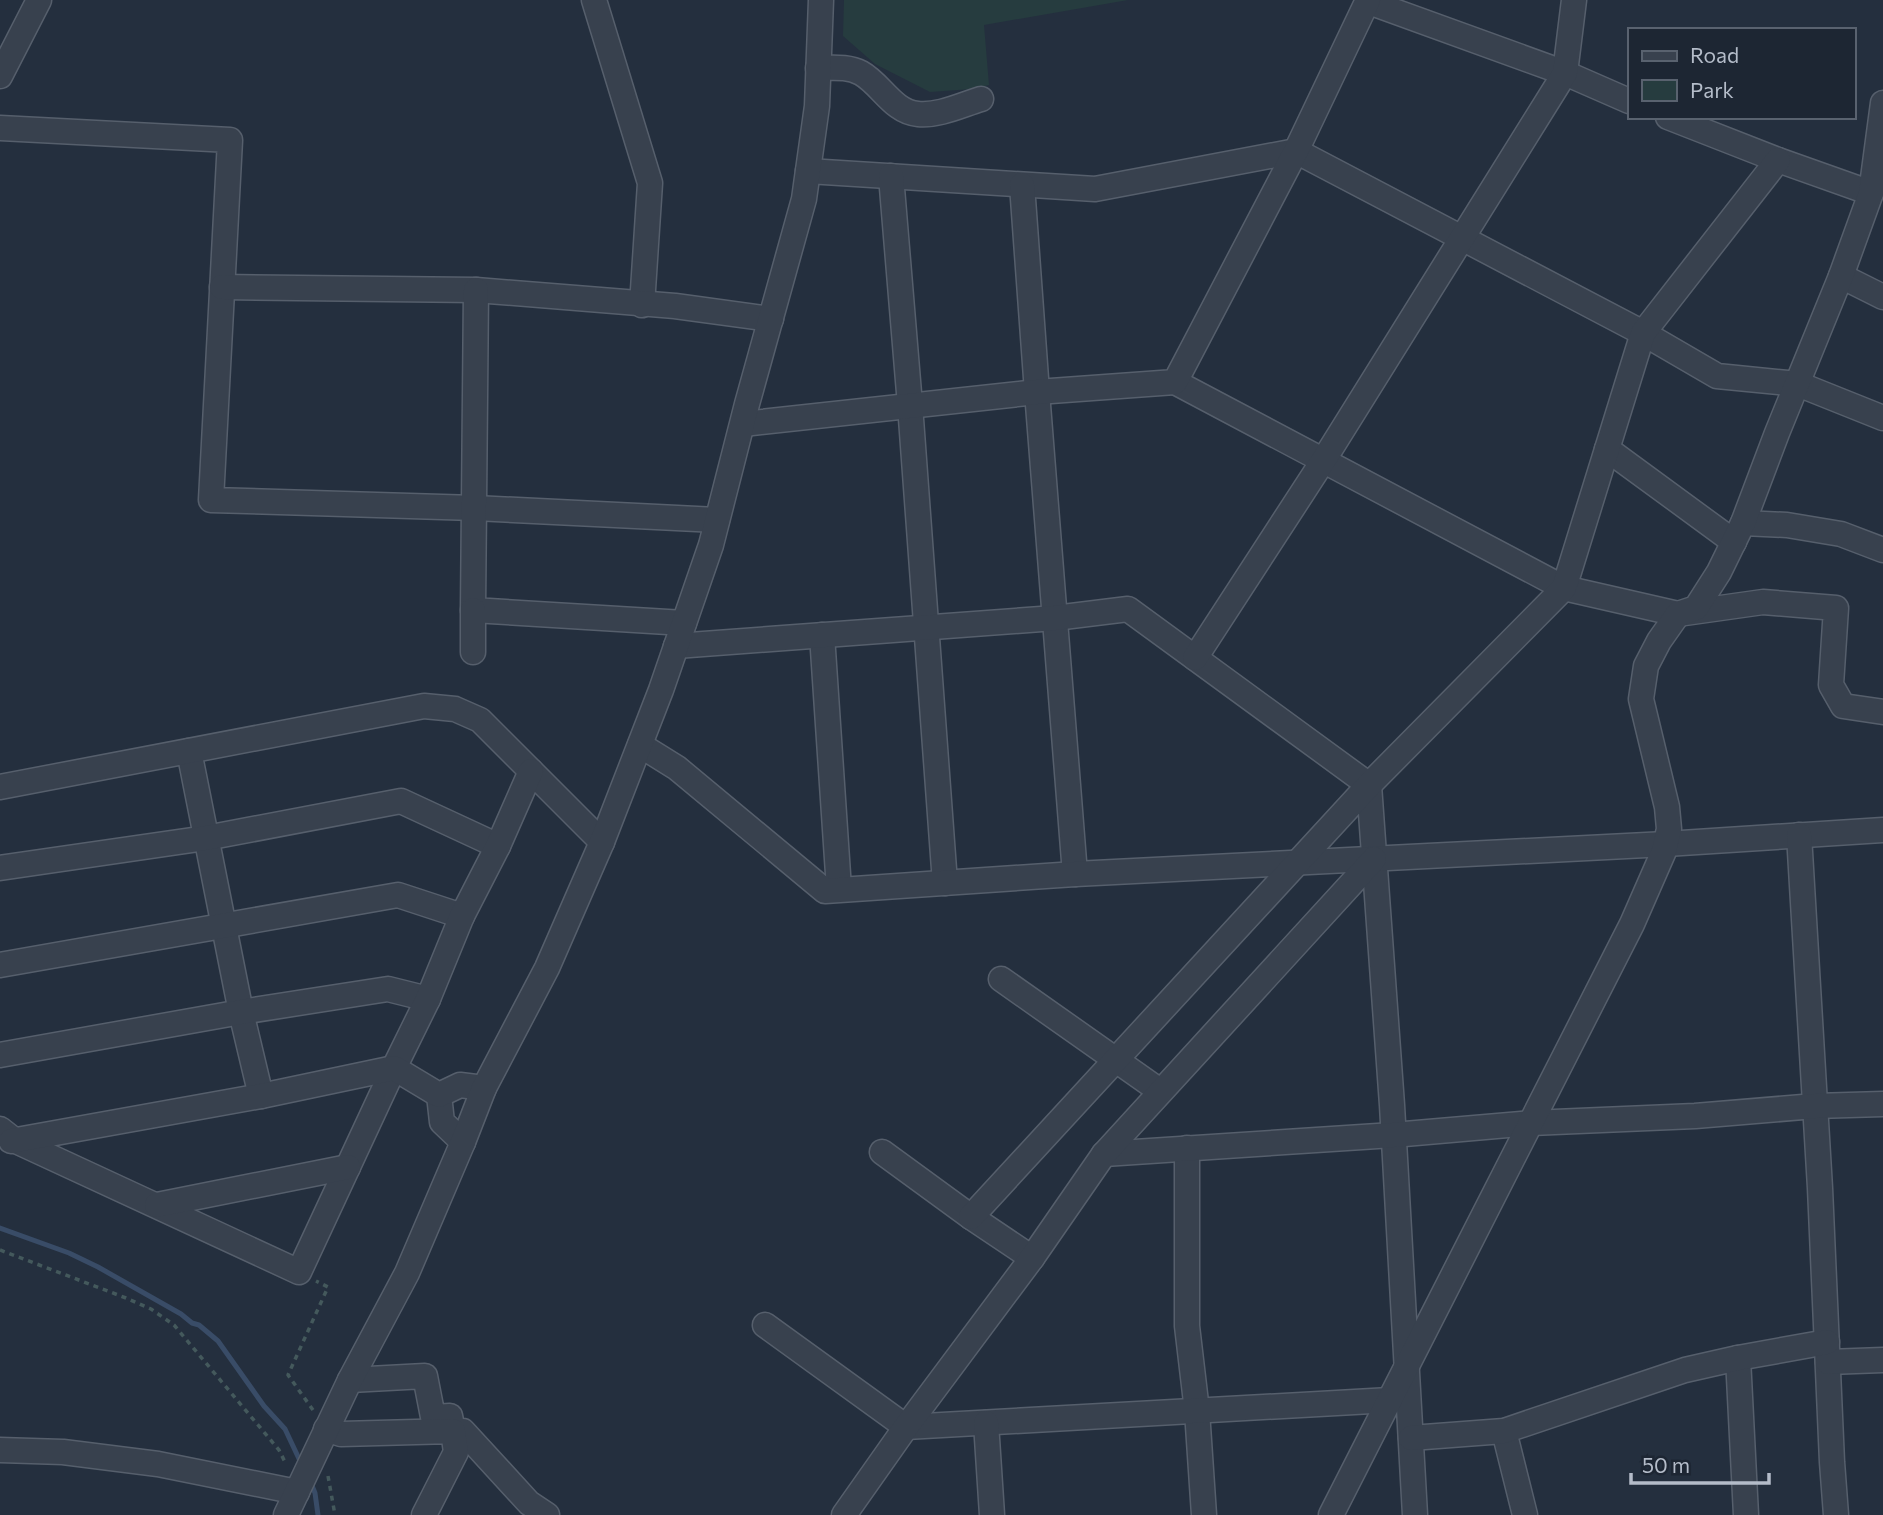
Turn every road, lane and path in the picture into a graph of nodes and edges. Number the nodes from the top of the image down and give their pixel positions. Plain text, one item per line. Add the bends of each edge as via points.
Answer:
1 (39, 0) edge
2 (594, 0) edge
3 (821, 0) edge
4 (1574, 0) edge
5 (1368, 1) edge
6 (818, 68) junction
7 (1565, 74) junction
8 (0, 76) edge
9 (981, 99) dead end
10 (1628, 101) edge
11 (1883, 103) edge
12 (1673, 119) edge
13 (0, 128) edge
14 (1296, 151) junction
15 (1778, 160) junction
16 (808, 171) junction
17 (891, 176) junction
18 (1877, 181) edge
19 (1022, 185) junction
20 (1462, 237) junction
21 (1841, 276) junction
22 (222, 287) junction
23 (476, 290) junction
24 (1883, 297) edge
25 (642, 304) junction
26 (771, 319) junction
27 (1643, 333) junction
28 (1175, 382) junction
29 (1798, 384) junction
30 (1037, 393) junction
31 (910, 405) junction
32 (745, 414) junction
33 (1883, 418) edge
34 (1607, 449) junction
35 (1324, 461) junction
36 (475, 508) junction
37 (717, 520) junction
38 (1739, 532) junction
39 (1883, 550) edge
40 (1564, 588) junction
41 (473, 610) junction
42 (1678, 614) junction
43 (1055, 618) junction
44 (684, 623) junction
45 (926, 628) junction
46 (822, 635) junction
47 (676, 646) junction
48 (473, 652) dead end
49 (1195, 658) junction
50 (1883, 712) edge
51 (640, 745) junction
52 (189, 751) junction
53 (531, 771) junction
54 (1369, 785) junction
55 (0, 787) edge
56 (1883, 830) edge
57 (1799, 835) junction
58 (206, 838) junction
59 (602, 842) junction
60 (1665, 844) junction
61 (499, 846) junction
62 (1374, 859) junction
63 (1296, 863) junction
64 (0, 868) edge
65 (1075, 874) junction
66 (945, 883) junction
67 (839, 889) junction
68 (462, 916) junction
69 (224, 925) junction
70 (0, 965) edge
71 (1001, 979) dead end
72 (428, 999) junction
73 (241, 1012) junction
74 (0, 1055) edge
75 (1115, 1059) junction
76 (394, 1068) junction
77 (484, 1088) junction
78 (1160, 1091) junction
79 (439, 1095) junction
80 (261, 1096) junction
81 (1883, 1104) edge
82 (1815, 1107) junction
83 (1531, 1124) junction
84 (1393, 1135) junction
85 (5, 1137) edge
86 (463, 1142) junction
87 (1187, 1148) junction
88 (882, 1152) dead end
89 (1104, 1154) junction
90 (348, 1167) junction
91 (157, 1205) junction
92 (971, 1217) junction
93 (0, 1250) edge
94 (1032, 1258) junction
95 (299, 1272) junction
96 (765, 1325) dead end
97 (1827, 1352) junction
98 (1738, 1358) junction
99 (1883, 1360) edge
100 (1407, 1367) junction
101 (351, 1380) junction
102 (1390, 1400) junction
103 (1197, 1411) junction
104 (986, 1423) junction
105 (906, 1427) junction
106 (326, 1429) junction
107 (453, 1431) junction
108 (1504, 1431) junction
109 (1411, 1437) junction
110 (0, 1450) edge
111 (314, 1456) junction
112 (298, 1489) junction
113 (286, 1515) edge
114 (335, 1515) edge
115 (424, 1515) edge
116 (547, 1515) edge
117 (844, 1515) edge
118 (992, 1515) edge
119 (1203, 1515) edge
120 (1331, 1515) edge
121 (1415, 1515) edge
122 (1525, 1515) edge
123 (1746, 1515) edge
124 (1836, 1515) edge

1 - 8 street
2 - 25 street via 650,183
3 - 6 street
4 - 7 street
5 - 7 street
5 - 14 street
6 - 9 street via 862,73 898,106 915,114 934,114
6 - 16 street
7 - 10 street
7 - 20 street
11 - 18 street
12 - 15 street
13 - 22 street via 230,140
14 - 19 street via 1095,189
14 - 20 street
14 - 28 street
15 - 18 street
15 - 27 street
16 - 17 street
16 - 26 street
17 - 19 street
17 - 31 street
18 - 21 street
19 - 30 street
20 - 27 street
20 - 35 street
21 - 24 street
21 - 29 street
22 - 23 street
22 - 36 street via 211,500
23 - 25 street
23 - 36 street
25 - 26 street
26 - 32 street
27 - 29 street via 1717,376
27 - 34 street
28 - 30 street
28 - 35 street
29 - 33 street
29 - 38 street
30 - 31 street
30 - 43 street
31 - 32 street
31 - 45 street
32 - 37 street
34 - 38 street
34 - 40 street
35 - 40 street
35 - 49 street
36 - 37 street
36 - 41 street
37 - 44 street
38 - 39 street via 1787,525 1841,534
38 - 42 street via 1696,608
40 - 42 street
40 - 54 street
41 - 44 street
41 - 48 street
42 - 50 street via 1763,602 1836,608 1831,685 1843,706
42 - 60 street via 1646,666 1642,699 1667,807
43 - 45 street
43 - 49 street via 1128,609
43 - 65 street
44 - 47 street
45 - 46 street
45 - 66 street
46 - 47 street
46 - 67 street
47 - 51 street
49 - 54 street
51 - 59 street
51 - 67 street via 677,768 825,891
52 - 53 street via 424,706 455,709 480,720
52 - 55 street
52 - 58 street
53 - 59 street
53 - 61 street
54 - 62 street
54 - 63 street
56 - 57 street
57 - 60 street
57 - 82 street
58 - 61 street via 401,800
58 - 64 street
58 - 69 street
59 - 77 street via 547,968
60 - 62 street
60 - 83 street via 1632,925
61 - 68 street
62 - 63 street
62 - 78 street
62 - 84 street
63 - 65 street
63 - 75 street
65 - 66 street
66 - 67 street
68 - 69 street via 398,895
68 - 72 street
69 - 70 street
69 - 73 street
71 - 75 street
72 - 73 street via 388,989
72 - 76 street
73 - 74 street
73 - 80 street
75 - 78 street
75 - 92 street
76 - 79 street
76 - 80 street
76 - 90 street
77 - 79 street via 460,1085
77 - 86 street
78 - 89 street
79 - 86 street via 442,1122
80 - 85 street
81 - 82 street
82 - 83 street
82 - 97 street
83 - 84 street
83 - 100 street
84 - 87 street
84 - 100 street
85 - 91 street
86 - 101 street via 407,1273
87 - 89 street
87 - 103 street via 1187,1326
88 - 92 street
89 - 94 street
90 - 91 street
90 - 95 street
91 - 95 street
92 - 94 street
93 - 112 path via 126,1298 174,1325 279,1450
94 - 105 street
95 - 106 path via 328,1287 288,1374
96 - 105 street
97 - 98 street
97 - 99 street
97 - 124 street
98 - 108 street via 1685,1370
98 - 123 street
100 - 102 street
100 - 109 street
101 - 106 street
101 - 107 street via 425,1376 433,1417 450,1416
102 - 103 street
102 - 120 street
103 - 104 street
103 - 119 street
104 - 105 street
104 - 118 street
105 - 117 street
106 - 107 street via 341,1434
106 - 111 street
107 - 115 street via 456,1452
107 - 116 street via 463,1431 529,1503
108 - 109 street
108 - 122 street
109 - 121 street
110 - 112 street via 63,1452 158,1464
111 - 112 street
111 - 114 path via 326,1467
112 - 113 street

